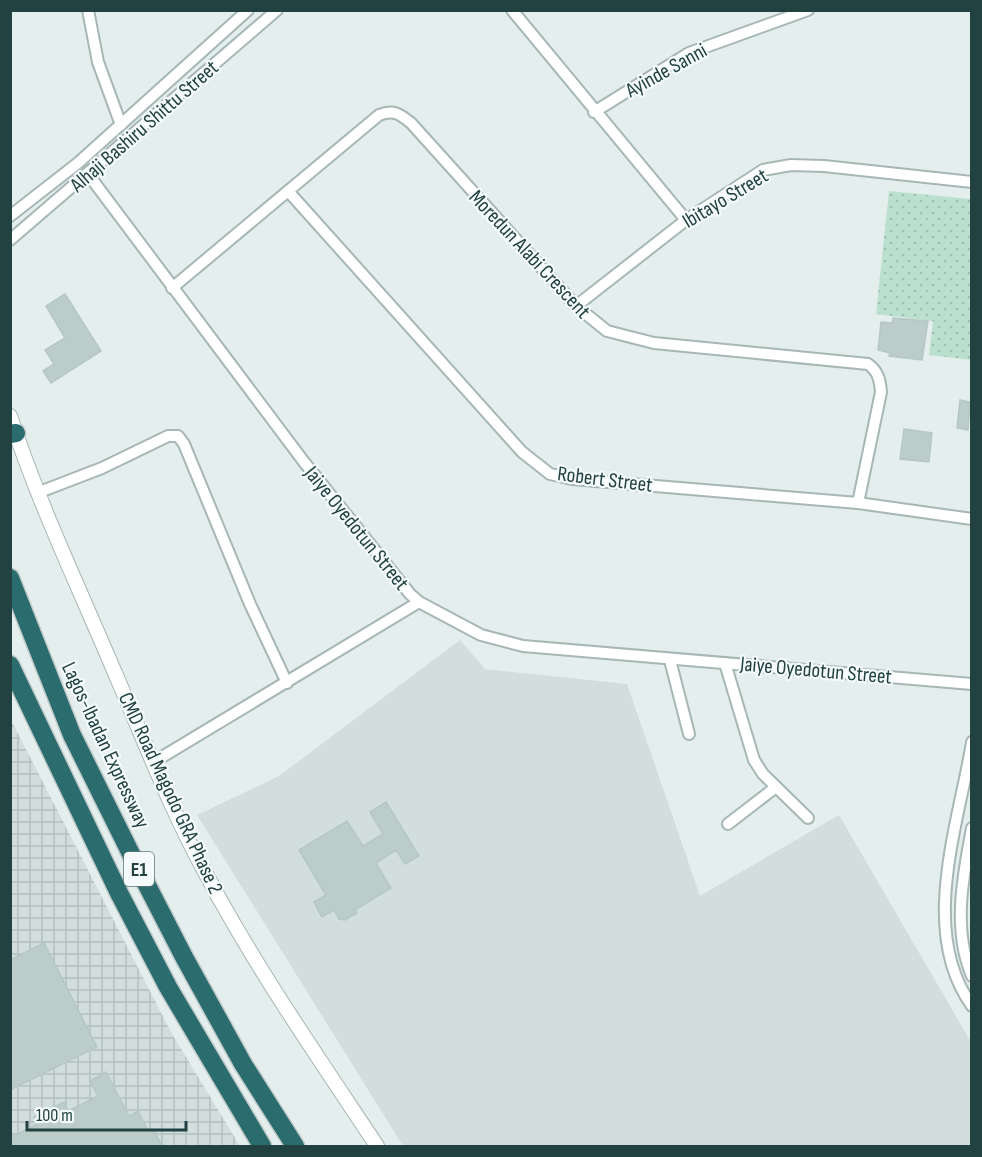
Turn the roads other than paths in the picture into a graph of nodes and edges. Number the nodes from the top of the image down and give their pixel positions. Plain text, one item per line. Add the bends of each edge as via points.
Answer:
1 (88, 10) edge
2 (248, 10) edge
3 (277, 10) edge
4 (512, 10) edge
5 (808, 10) edge
6 (594, 112) junction
7 (121, 125) junction
8 (88, 174) junction
9 (972, 182) edge
10 (288, 191) junction
11 (27, 204) junction
12 (10, 216) edge
13 (39, 217) junction
14 (686, 220) junction
15 (10, 240) edge
16 (172, 288) junction
17 (576, 306) junction
18 (12, 428) edge
19 (37, 493) junction
20 (858, 503) junction
21 (972, 519) edge
22 (10, 578) edge
23 (419, 602) junction
24 (670, 660) junction
25 (724, 663) junction
26 (10, 665) edge
27 (287, 683) junction
28 (972, 684) edge
29 (689, 735) dead end
30 (972, 742) edge
31 (152, 763) junction
32 (776, 787) junction
33 (808, 818) dead end
34 (728, 824) dead end
35 (972, 828) edge
36 (970, 847) edge
37 (972, 976) edge
38 (972, 1006) edge
39 (262, 1146) edge
40 (295, 1146) edge
41 (377, 1146) edge

1 - 7 street via 98,62
2 - 7 street, Alhaji Bashiru Shittu Street
3 - 8 street, Alhaji Bashiru Shittu Street
4 - 6 street
5 - 6 street, Ayinde Sanni via 688,52
6 - 14 street
7 - 11 street, Alhaji Bashiru Shittu Street
8 - 13 street, Alhaji Bashiru Shittu Street
8 - 16 street, Jaiye Oyedotun Street
9 - 14 street, Ibitayo Street via 791,165 763,170
10 - 16 street, Moredun Alabi Crescent
10 - 17 street, Moredun Alabi Crescent via 379,115 388,111 399,114
10 - 20 street, Robert Street via 522,452 550,474
11 - 12 street, Alhaji Bashiru Shittu Street
11 - 13 street
13 - 15 street, Alhaji Bashiru Shittu Street
14 - 17 street, Ibitayo Street
16 - 23 street, Jaiye Oyedotun Street via 304,462
17 - 20 street, Moredun Alabi Crescent via 607,331 654,344 868,364 875,369 881,392
18 - 19 street, CMD Road Magodo GRA Phase 2
19 - 27 street via 102,468 168,436 178,436
19 - 31 street, CMD Road Magodo GRA Phase 2
20 - 21 street, Robert Street
22 - 40 highway, Lagos-Ibadan Expressway / E1 via 72,735 127,845 194,977
23 - 24 street, Jaiye Oyedotun Street via 481,635 523,646
23 - 27 street
24 - 25 street, Jaiye Oyedotun Street
24 - 29 street
25 - 28 street, Jaiye Oyedotun Street
25 - 32 street via 754,760
26 - 39 highway, E1 via 124,904 219,1077
27 - 31 street
30 - 38 street via 946,874 945,904 949,955
31 - 41 street, CMD Road Magodo GRA Phase 2 via 205,873 259,966
32 - 33 street
32 - 34 street
35 - 36 street
36 - 37 street via 960,913 964,951

